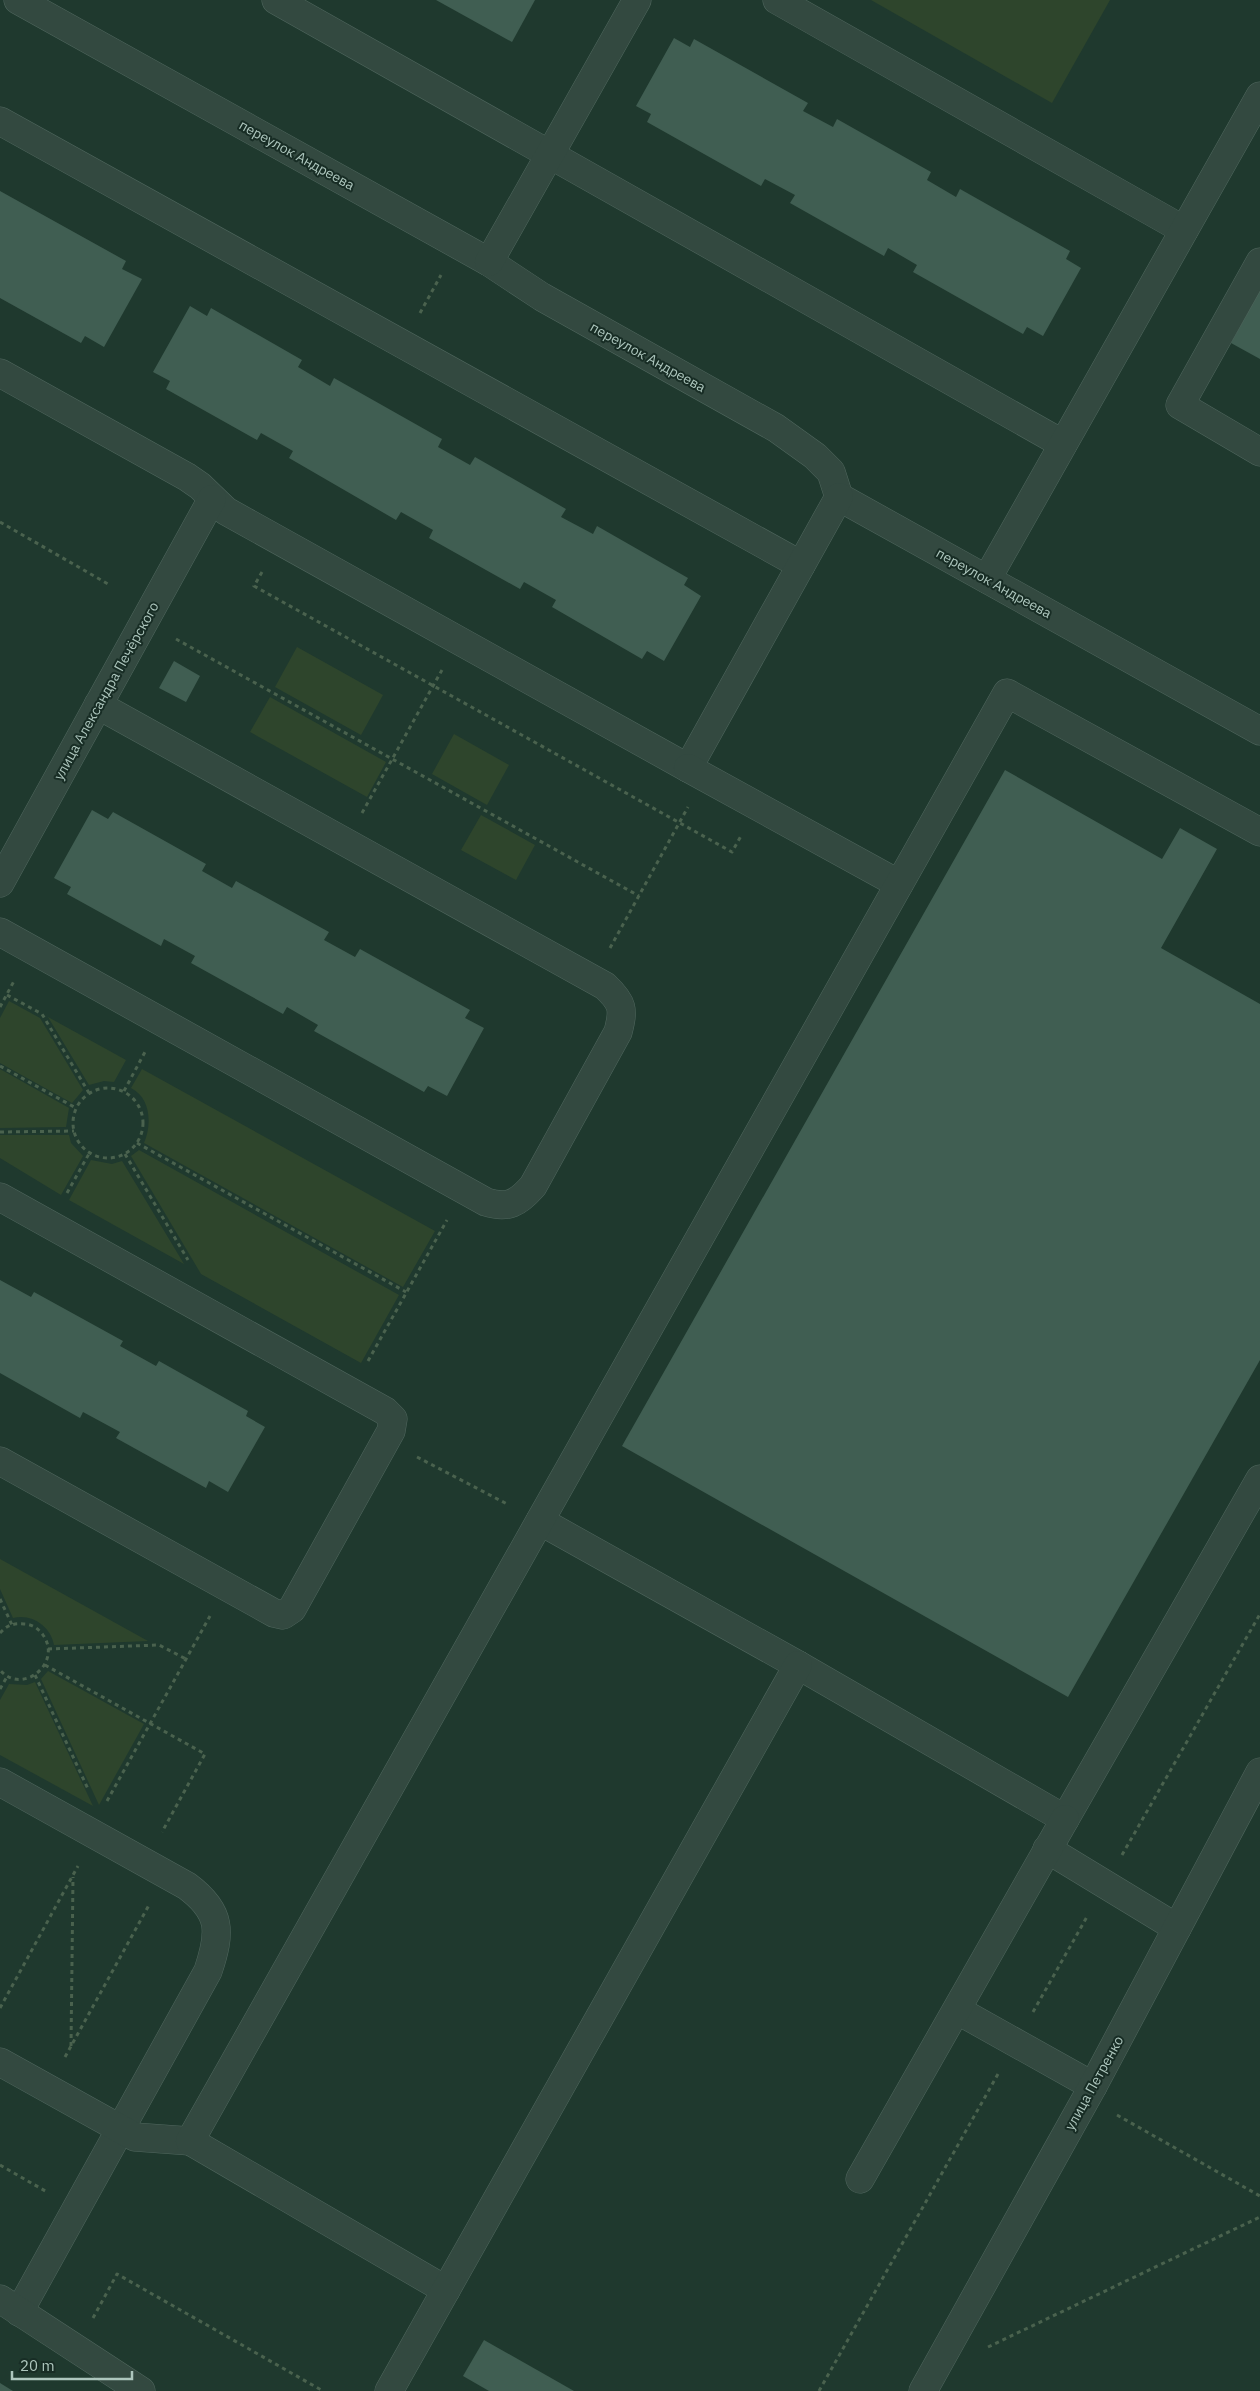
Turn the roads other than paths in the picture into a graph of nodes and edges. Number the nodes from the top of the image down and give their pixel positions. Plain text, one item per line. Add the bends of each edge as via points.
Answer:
1 (18, 0) edge
2 (276, 0) edge
3 (637, 0) edge
4 (777, 0) edge
5 (1260, 96) edge
6 (0, 121) edge
7 (550, 154) junction
8 (1184, 230) junction
9 (489, 262) junction
10 (1260, 262) edge
11 (0, 373) edge
12 (1063, 444) junction
13 (1260, 452) edge
14 (838, 496) junction
15 (212, 499) junction
16 (801, 565) junction
17 (987, 579) junction
18 (98, 705) junction
19 (1260, 730) edge
20 (688, 768) junction
21 (1260, 832) edge
22 (0, 882) edge
23 (899, 884) junction
24 (0, 932) edge
25 (0, 1197) edge
26 (0, 1461) edge
27 (1260, 1479) edge
28 (540, 1521) junction
29 (798, 1665) junction
30 (1260, 1772) edge
31 (0, 1782) edge
32 (1065, 1819) junction
33 (1047, 1849) junction
34 (1177, 1928) junction
35 (957, 2010) junction
36 (0, 2062) edge
37 (1089, 2092) junction
38 (121, 2129) junction
39 (190, 2141) junction
40 (860, 2179) dead end
41 (446, 2290) junction
42 (10, 2306) edge
43 (141, 2391) edge
44 (389, 2391) edge
45 (923, 2391) edge

1 - 9 street, переулок Андреева
2 - 7 street
3 - 7 street
4 - 8 street
5 - 8 street
6 - 16 street
7 - 9 street
7 - 12 street
8 - 12 street
9 - 14 street, переулок Андреева via 542,297 776,428 831,472
10 - 13 street via 1180,405
11 - 15 street via 187,477
12 - 17 street
14 - 16 street
14 - 17 street, переулок Андреева
15 - 18 street, улица Александра Печёрского
15 - 20 street via 226,511
16 - 20 street
17 - 19 street, переулок Андреева
18 - 22 street, улица Александра Печёрского
18 - 24 street via 605,986 617,998 623,1012 618,1032 533,1186 520,1201 499,1206 478,1198
20 - 23 street
21 - 23 street via 1007,693
23 - 28 street
25 - 26 street via 385,1411 393,1419 386,1440 292,1609 283,1615 226,1587
27 - 32 street
28 - 29 street
28 - 39 street
29 - 32 street
29 - 41 street
30 - 34 street, улица Петренко
31 - 38 street via 95,1827 204,1899 216,1922 216,1947 208,1971
32 - 33 street
33 - 34 street
33 - 35 street
34 - 37 street, улица Петренко
35 - 37 street via 1016,2042
35 - 40 street
36 - 38 street
37 - 45 street, улица Петренко
38 - 39 street via 135,2137
38 - 42 street via 76,2209
39 - 41 street
41 - 44 street
42 - 43 street

